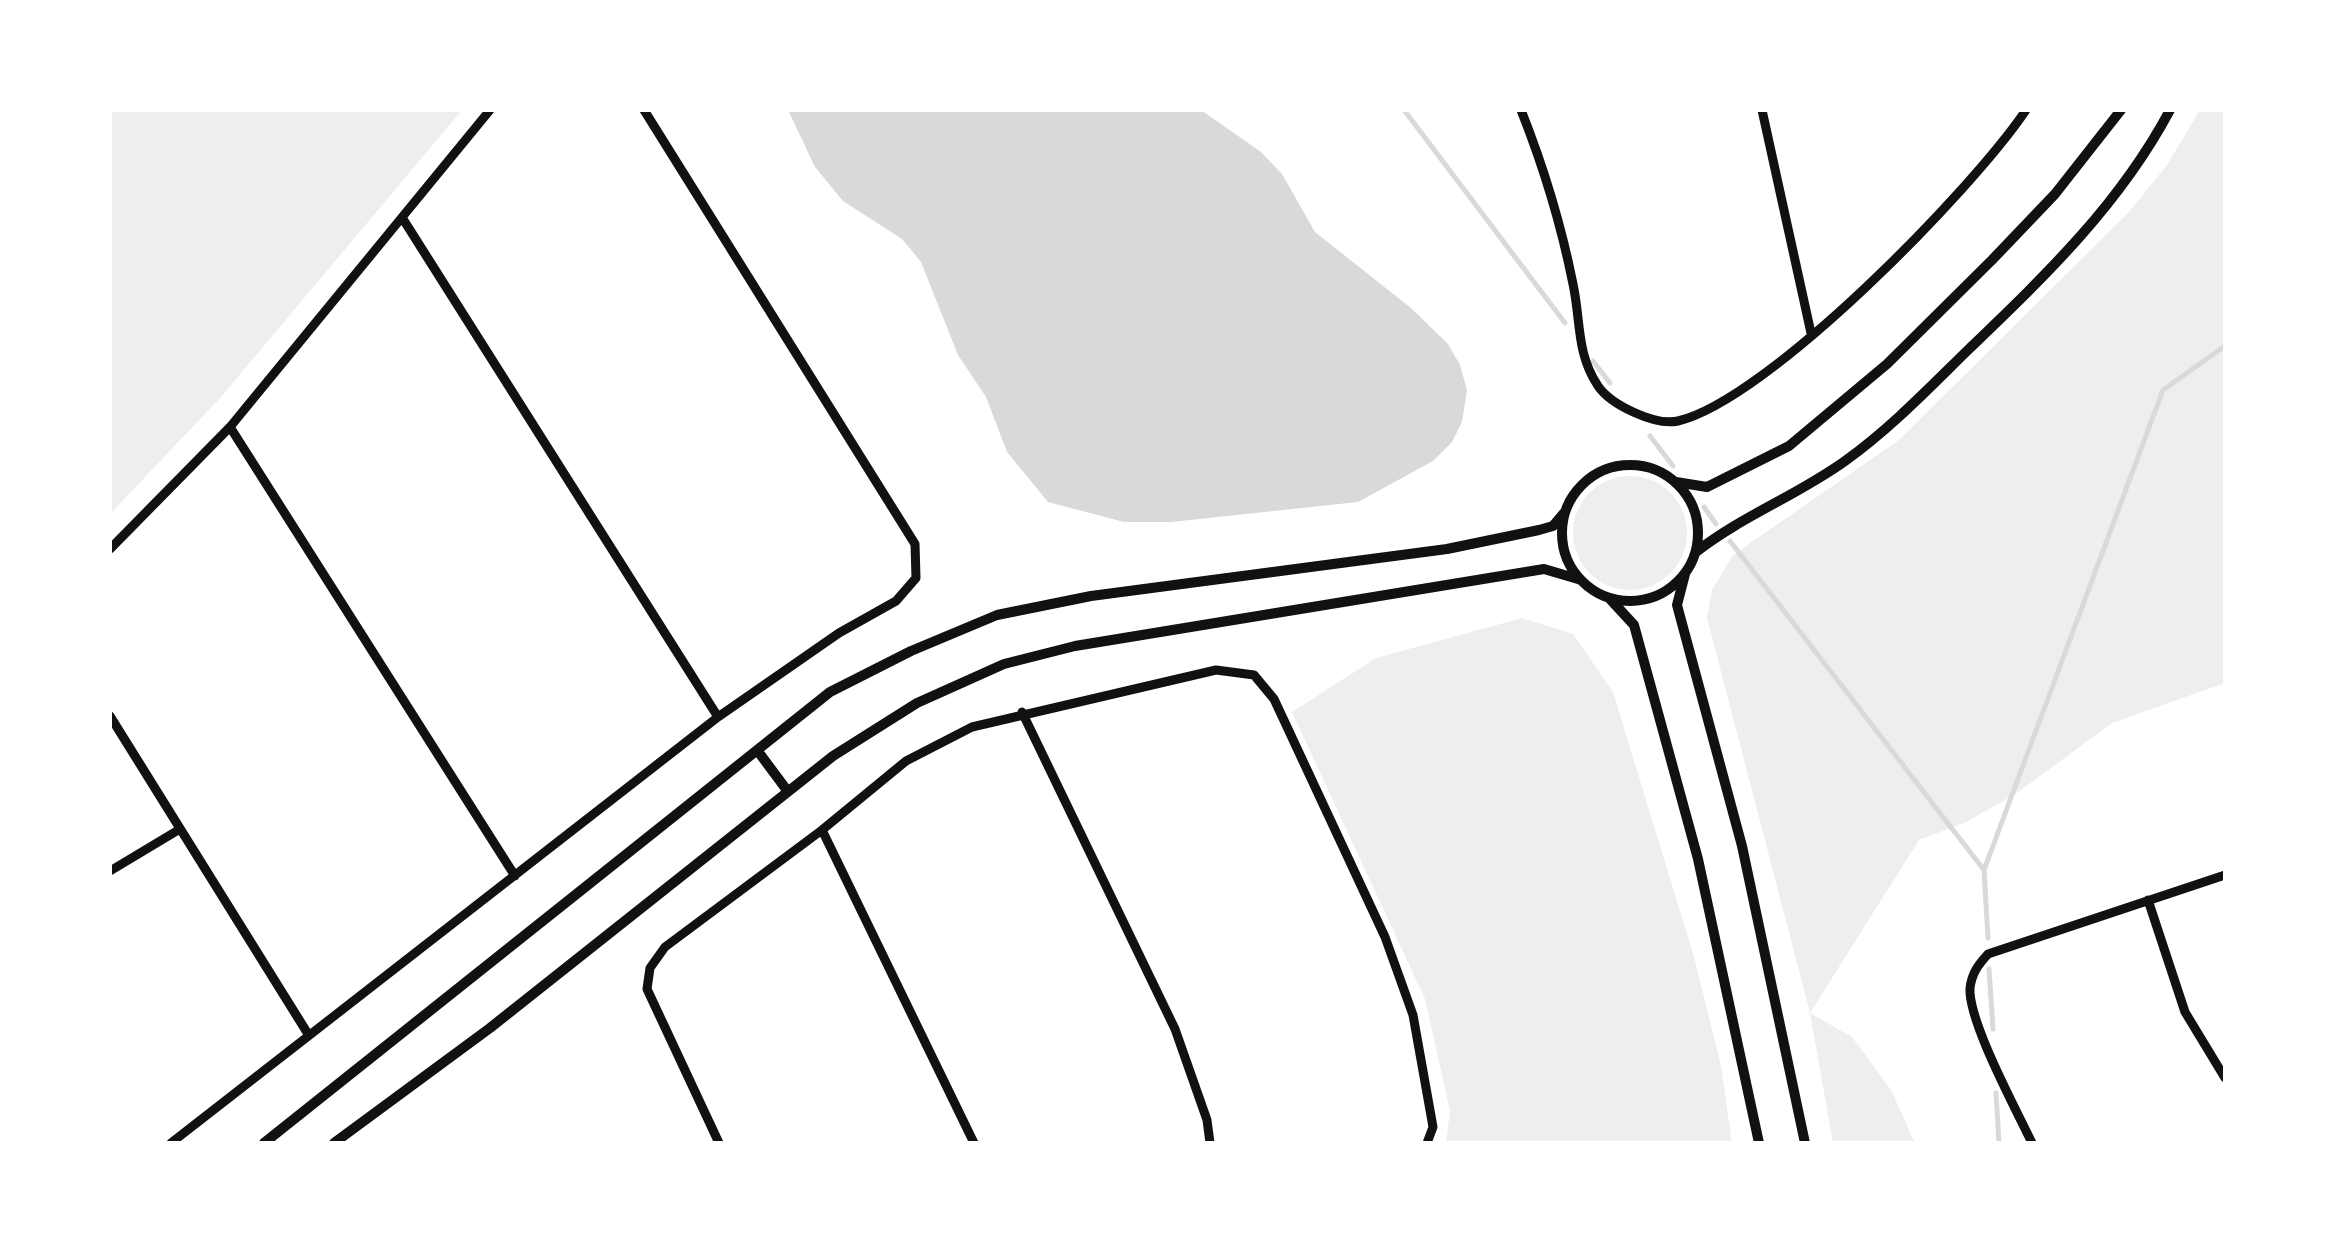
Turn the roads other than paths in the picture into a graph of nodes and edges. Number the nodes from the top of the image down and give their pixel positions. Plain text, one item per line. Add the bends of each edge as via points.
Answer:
1 (490, 110) edge
2 (644, 110) edge
3 (1522, 110) edge
4 (1762, 110) edge
5 (2026, 110) edge
6 (2120, 110) edge
7 (2170, 110) edge
8 (403, 220) junction
9 (1811, 333) junction
10 (230, 426) junction
11 (1676, 482) junction
12 (1564, 512) junction
13 (110, 548) edge
14 (1696, 552) junction
15 (1685, 574) junction
16 (1578, 580) junction
17 (1610, 598) junction
18 (1022, 712) junction
19 (110, 716) edge
20 (718, 716) junction
21 (758, 750) junction
22 (786, 790) junction
23 (180, 828) junction
24 (822, 830) junction
25 (110, 871) edge
26 (2225, 875) edge
27 (515, 876) junction
28 (2148, 900) junction
29 (308, 1034) junction
30 (2225, 1078) edge
31 (717, 1142) edge
32 (171, 1143) edge
33 (264, 1143) edge
34 (334, 1143) edge
35 (974, 1143) edge
36 (1210, 1143) edge
37 (1427, 1143) edge
38 (1759, 1143) edge
39 (1805, 1143) edge
40 (2032, 1143) edge

1 - 8 street
2 - 20 street via 914,544 919,562 910,590
3 - 9 street via 1552,189 1575,290 1580,356 1600,390 1638,414 1676,422 1738,392
4 - 9 street
5 - 9 street via 1906,250
6 - 11 street via 2055,194 1992,260 1887,364 1790,446 1707,487
7 - 14 street via 2096,221 1886,430
8 - 10 street
8 - 20 street
10 - 13 street
10 - 27 street
11 - 12 street via 1656,469 1613,467 1575,491
11 - 14 street via 1698,528
12 - 16 street via 1563,547
12 - 21 street via 1540,530 1447,549 1091,596 998,615 830,692
14 - 15 street
15 - 17 street via 1646,600
15 - 39 street via 1677,605 1742,846
16 - 17 street
16 - 22 street via 1544,569 1449,582 1004,664 917,703
17 - 38 street via 1634,625 1698,859
18 - 24 street via 972,727 906,761
18 - 36 street via 1175,1029
18 - 37 street via 1216,670 1254,676 1274,699 1385,937 1413,1015 1433,1128
19 - 23 street
20 - 27 street
21 - 22 street
21 - 33 street
22 - 34 street via 490,1028
23 - 25 street
23 - 29 street
24 - 31 street via 665,947 650,968 647,990
24 - 35 street
26 - 28 street
27 - 29 street
28 - 30 street via 2185,1012
28 - 40 street via 1988,954 1974,971 1970,993 1982,1035
29 - 32 street

